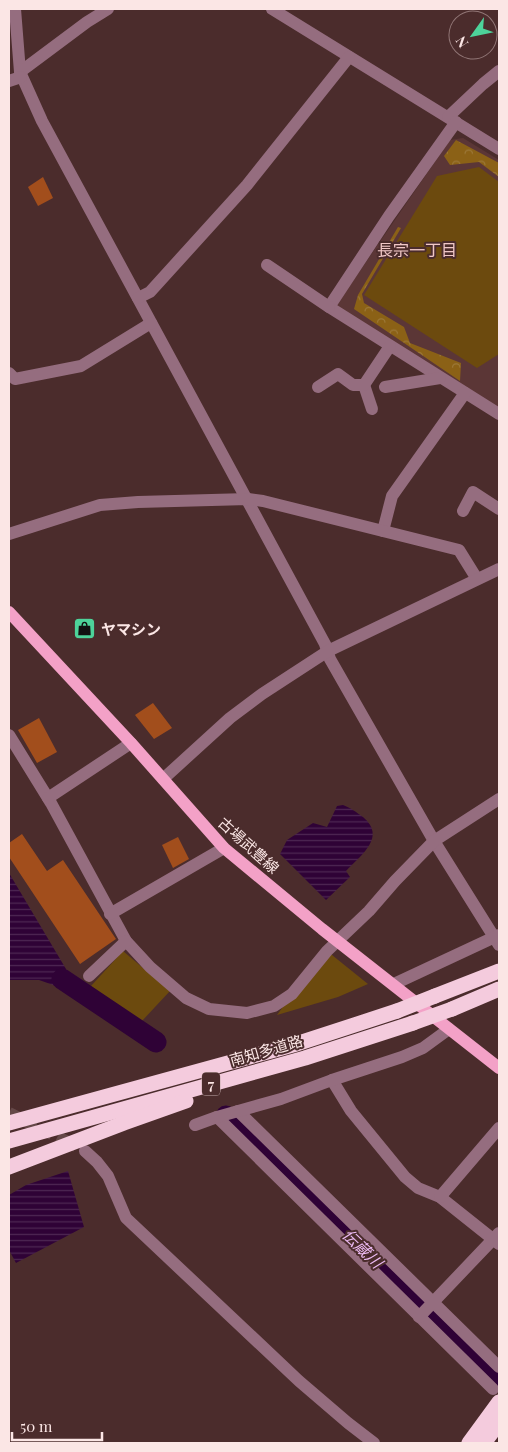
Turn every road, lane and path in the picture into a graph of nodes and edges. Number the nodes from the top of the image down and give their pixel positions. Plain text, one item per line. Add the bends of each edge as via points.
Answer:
1 (15, 9) edge
2 (108, 9) edge
3 (272, 9) edge
4 (349, 57) junction
5 (499, 70) edge
6 (17, 77) edge
7 (452, 120) junction
8 (499, 149) edge
9 (267, 265) dead end
10 (138, 298) junction
11 (329, 307) junction
12 (151, 323) junction
13 (390, 346) junction
14 (9, 373) edge
15 (440, 378) junction
16 (364, 385) junction
17 (318, 387) dead end
18 (385, 387) dead end
19 (465, 394) junction
20 (372, 409) dead end
21 (499, 414) edge
22 (248, 499) junction
23 (499, 509) edge
24 (463, 511) dead end
25 (383, 531) junction
26 (9, 534) edge
27 (499, 569) edge
28 (477, 579) junction
29 (9, 612) edge
30 (328, 651) junction
31 (9, 735) edge
32 (131, 744) junction
33 (163, 779) junction
34 (48, 798) junction
35 (499, 799) edge
36 (434, 841) junction
37 (224, 848) junction
38 (110, 914) junction
39 (497, 939) edge
40 (126, 941) junction
41 (337, 941) junction
42 (499, 971) edge
43 (89, 976) dead end
44 (394, 984) junction
45 (499, 989) edge
46 (449, 1029) junction
47 (274, 1066) junction
48 (499, 1068) edge
49 (332, 1080) junction
50 (141, 1086) junction
51 (237, 1111) junction
52 (9, 1115) edge
53 (217, 1117) junction
54 (9, 1123) edge
55 (195, 1125) dead end
56 (499, 1128) edge
57 (9, 1141) edge
58 (85, 1151) tunnel mouth
59 (9, 1167) edge
60 (440, 1197) junction
61 (497, 1239) edge
62 (433, 1302) junction
63 (420, 1317) junction
64 (499, 1367) edge
65 (496, 1395) edge
66 (499, 1423) edge
67 (374, 1443) edge
68 (469, 1443) edge
69 (484, 1443) edge

1 - 6 street
2 - 6 street via 86,22
3 - 4 street
4 - 7 street
4 - 10 street via 246,185 150,292
5 - 7 street
6 - 10 street
7 - 8 street
7 - 11 street
9 - 11 street
10 - 12 street
11 - 13 street
12 - 14 street via 81,366 15,379
12 - 22 street
13 - 15 street
13 - 16 street
15 - 18 street
15 - 19 street
16 - 17 street via 353,385 338,374
16 - 20 street
19 - 21 street
19 - 25 street via 392,496
22 - 25 street
22 - 26 street via 100,505
22 - 30 street
23 - 24 street via 473,492
25 - 28 street via 459,550
27 - 28 street
28 - 30 street
29 - 32 main road, 古場武豊線
30 - 33 street via 238,712
30 - 36 street
31 - 34 street
32 - 33 main road, 古場武豊線
32 - 34 street
33 - 37 main road, 古場武豊線
34 - 38 street
35 - 36 street
36 - 39 street
36 - 41 street
37 - 38 street
37 - 41 main road, 古場武豊線
38 - 40 street
39 - 44 street
40 - 41 street via 186,998 209,1009 247,1013 274,1006 292,994
40 - 43 street
41 - 44 main road, 古場武豊線
42 - 50 highway, 南知多道路 / 7, bridge via 293,1045
44 - 46 main road, 古場武豊線
45 - 47 highway, 南知多道路 / 7, bridge via 413,1023
46 - 48 main road, 古場武豊線
46 - 49 street via 423,1048
47 - 57 highway, 南知多道路 / 7
47 - 59 highway
49 - 51 street
49 - 60 street via 351,1111 405,1177 418,1188
50 - 52 highway via 91,1091
50 - 54 highway, 南知多道路 / 7
51 - 53 street
51 - 62 street
53 - 55 street
53 - 63 street
56 - 60 street
58 - 67 street via 108,1176 126,1218 299,1381
60 - 61 street
61 - 62 street
62 - 63 street
62 - 64 street
63 - 65 street
65 - 68 highway
66 - 69 highway

